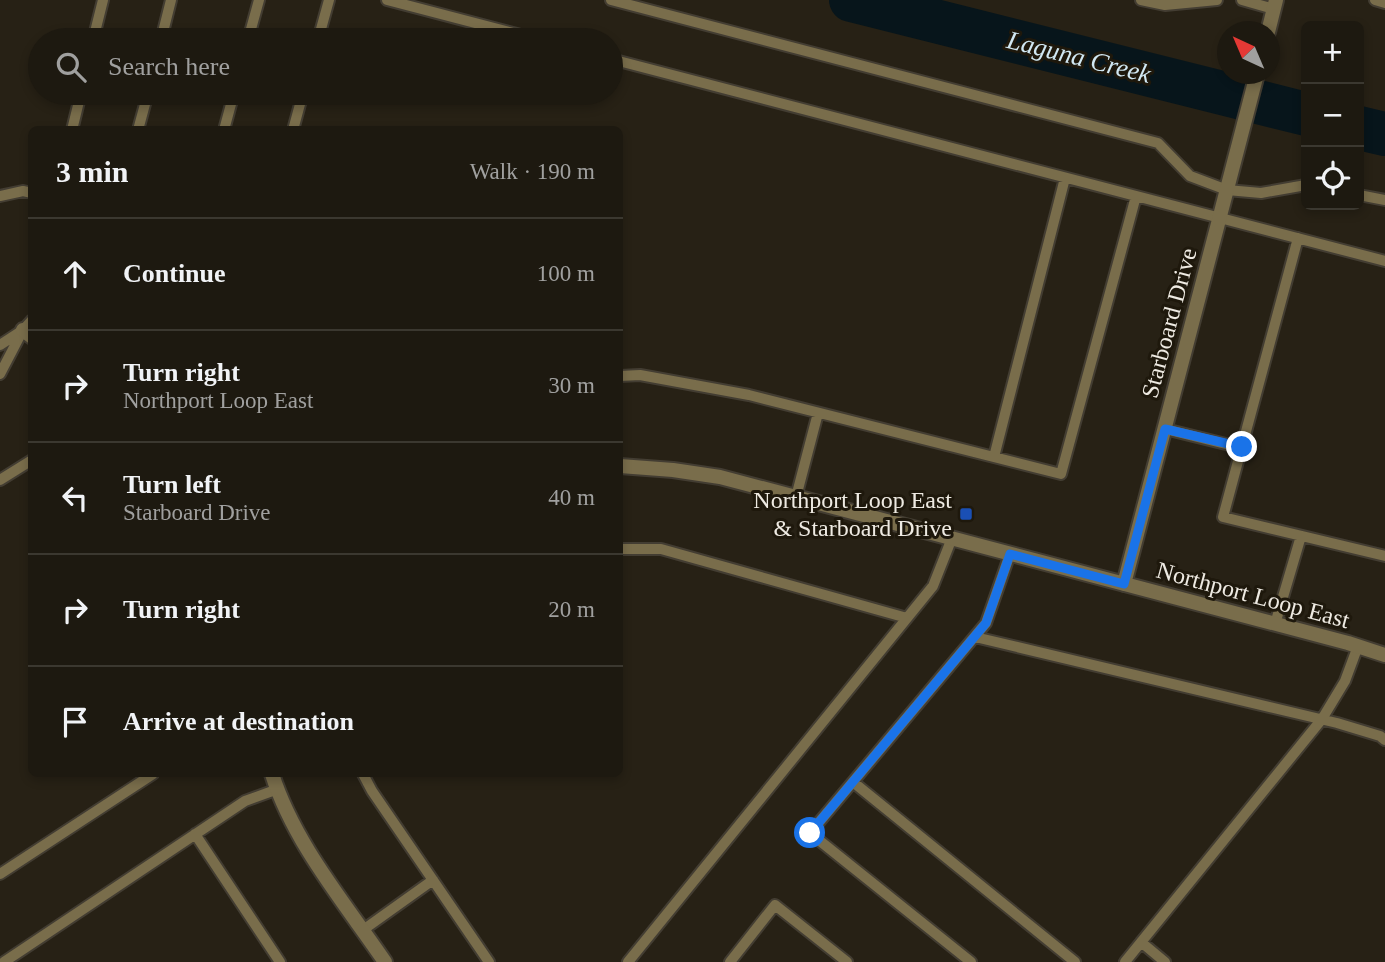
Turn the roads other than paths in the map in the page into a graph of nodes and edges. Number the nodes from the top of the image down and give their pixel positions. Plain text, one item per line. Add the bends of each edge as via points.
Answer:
1 (103, 0) edge
2 (171, 0) edge
3 (259, 0) edge
4 (329, 0) edge
5 (387, 0) edge
6 (611, 0) edge
7 (1141, 0) edge
8 (1217, 0) edge
9 (1242, 0) edge
10 (1375, 0) edge
11 (1385, 3) edge
12 (1272, 15) edge
13 (96, 28) edge
14 (164, 28) edge
15 (251, 28) edge
16 (321, 28) edge
17 (494, 28) edge
18 (623, 62) edge
19 (1254, 84) edge
20 (78, 105) edge
21 (145, 105) edge
22 (231, 105) edge
23 (300, 105) edge
24 (73, 126) edge
25 (139, 126) edge
26 (225, 126) edge
27 (294, 126) edge
28 (1065, 178) junction
29 (1228, 184) junction
30 (1301, 186) edge
31 (28, 192) edge
32 (0, 196) edge
33 (1136, 196) junction
34 (1364, 196) edge
35 (1385, 200) edge
36 (1219, 218) junction
37 (1298, 239) junction
38 (1385, 261) edge
39 (28, 329) edge
40 (28, 330) edge
41 (0, 345) edge
42 (0, 374) edge
43 (623, 376) edge
44 (818, 412) junction
45 (1165, 429) junction
46 (1242, 447) junction
47 (994, 457) junction
48 (28, 462) edge
49 (623, 466) edge
50 (0, 480) edge
51 (796, 497) junction
52 (1301, 536) junction
53 (952, 538) junction
54 (623, 549) edge
55 (1010, 554) junction
56 (1385, 556) edge
57 (1124, 584) junction
58 (907, 618) junction
59 (1275, 624) junction
60 (975, 637) junction
61 (1358, 646) junction
62 (1385, 655) edge
63 (1322, 719) junction
64 (1385, 740) edge
65 (148, 777) edge
66 (273, 777) edge
67 (365, 777) edge
68 (853, 782) junction
69 (278, 789) junction
70 (195, 834) junction
71 (0, 874) edge
72 (433, 880) junction
73 (363, 930) junction
74 (1141, 942) junction
75 (4, 962) edge
76 (281, 962) edge
77 (385, 962) edge
78 (489, 962) edge
79 (628, 962) edge
80 (730, 962) edge
81 (847, 962) edge
82 (971, 962) edge
83 (1075, 962) edge
84 (1125, 962) edge
85 (1165, 962) edge

1 - 13 lane
2 - 14 lane
3 - 15 lane
4 - 16 lane
5 - 17 lane
6 - 29 lane via 1158,143 1190,176
7 - 8 lane via 1165,5
9 - 12 lane
10 - 11 lane
18 - 28 lane
19 - 29 street, Starboard Drive
20 - 24 lane
21 - 25 lane
22 - 26 lane
23 - 27 lane
28 - 33 lane
28 - 47 lane
29 - 30 lane via 1261,193
29 - 36 street, Starboard Drive
31 - 32 lane
33 - 36 lane
33 - 47 lane via 1061,474
34 - 35 lane
36 - 37 lane
36 - 45 street, Starboard Drive
37 - 38 lane
37 - 46 lane
39 - 41 lane
40 - 42 lane
43 - 44 lane via 640,375
44 - 47 lane
44 - 51 lane
45 - 46 lane
45 - 57 street, Starboard Drive
46 - 52 lane via 1223,517
48 - 50 lane
49 - 51 street, Northport Loop East via 720,477
51 - 53 street, Northport Loop East
52 - 56 lane
52 - 59 lane
53 - 55 street, Northport Loop East
53 - 58 lane via 933,586
54 - 58 lane via 661,549
55 - 57 street, Northport Loop East
55 - 60 lane via 986,623
57 - 59 street, Northport Loop East
58 - 79 lane
59 - 61 street, Northport Loop East
60 - 63 lane
60 - 68 lane
61 - 62 street, Northport Loop East
61 - 63 lane via 1345,681
63 - 64 lane
63 - 74 lane
65 - 71 lane
66 - 69 street
67 - 72 lane
68 - 82 lane via 810,833
68 - 83 lane
69 - 70 lane via 245,801
69 - 73 street via 302,839
70 - 75 lane
70 - 76 lane
72 - 73 lane
72 - 78 lane
73 - 77 street
74 - 84 lane
74 - 85 lane
80 - 81 lane via 775,905

